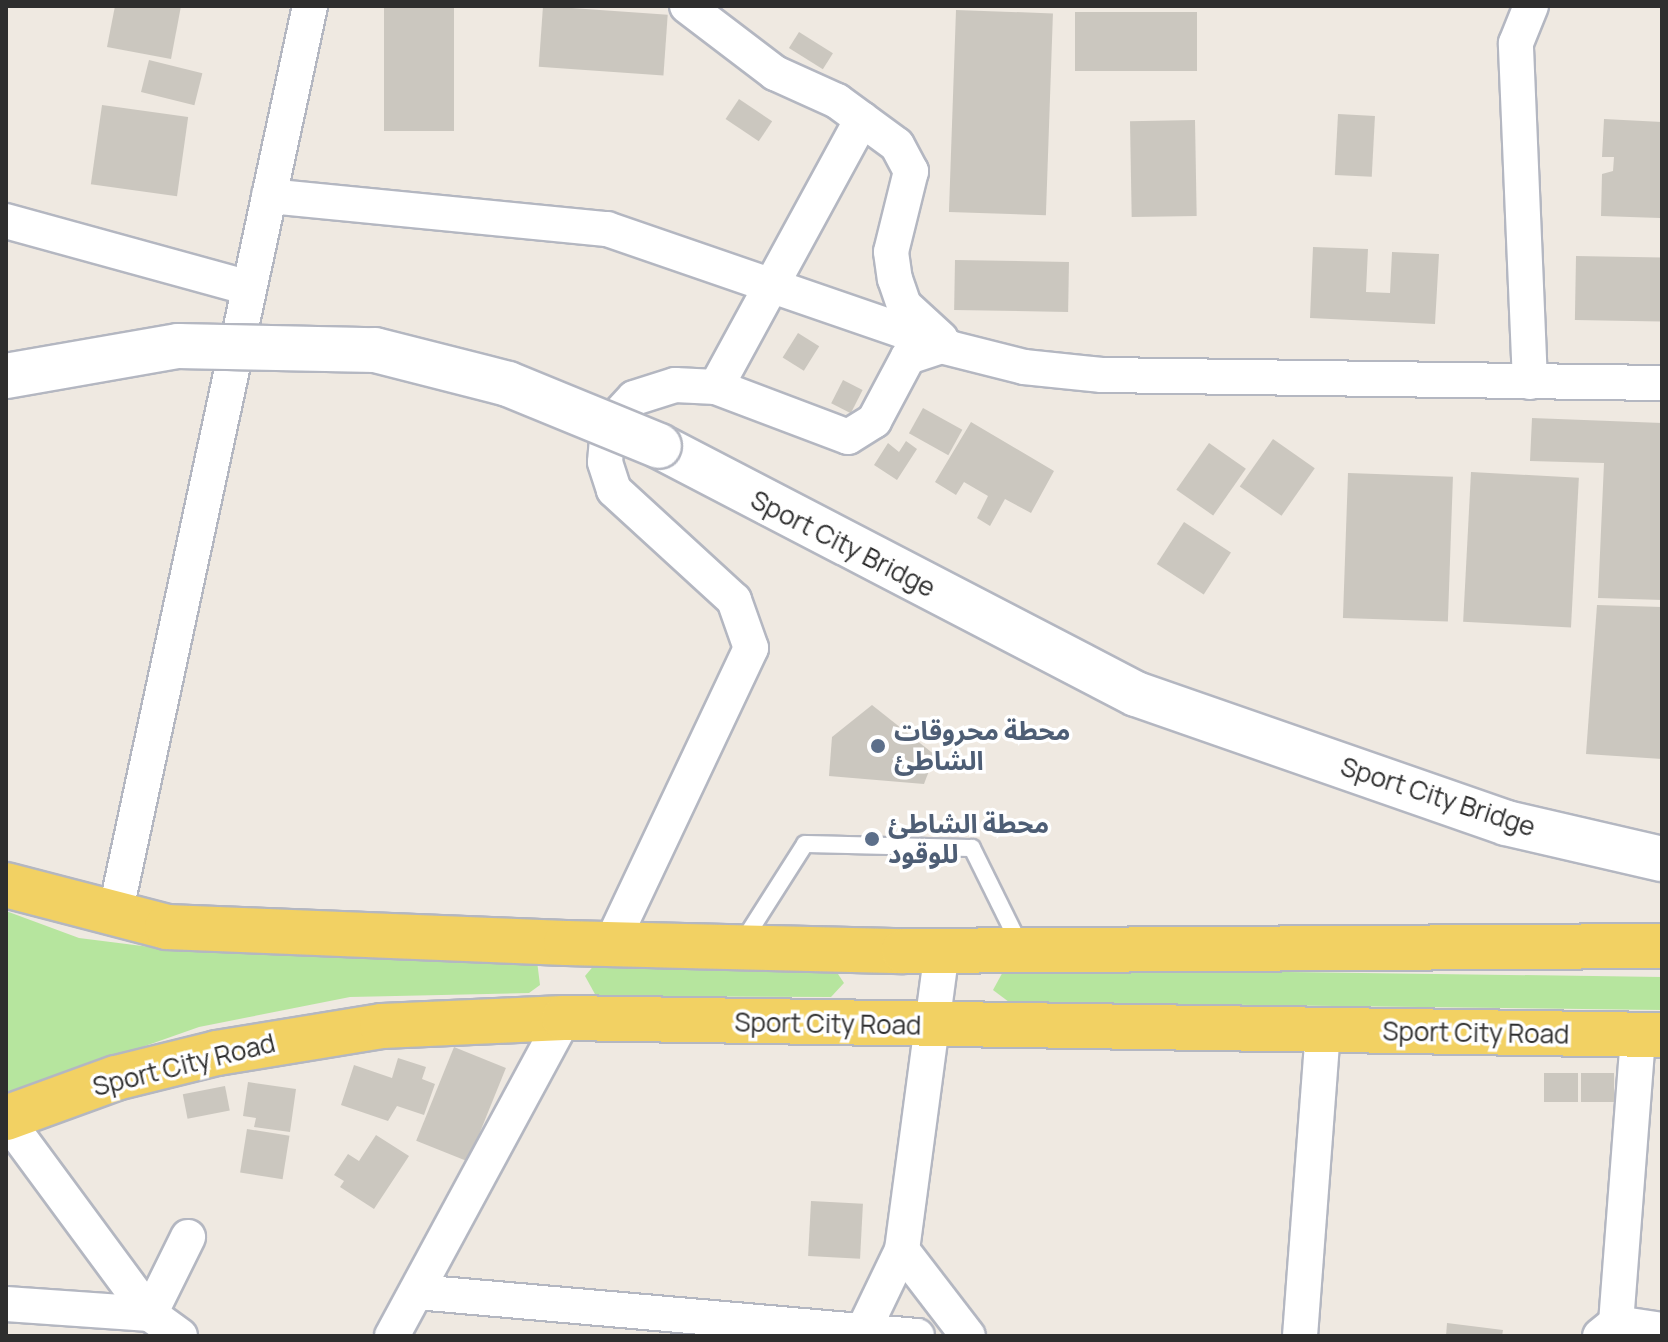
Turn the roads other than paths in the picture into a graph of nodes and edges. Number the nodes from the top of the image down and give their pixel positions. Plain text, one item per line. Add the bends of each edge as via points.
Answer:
1 (310, 6) edge
2 (687, 6) edge
3 (1531, 6) edge
4 (862, 119) junction
5 (269, 196) junction
6 (6, 221) edge
7 (249, 288) junction
8 (770, 289) junction
9 (951, 347) junction
10 (6, 376) edge
11 (1530, 382) junction
12 (1662, 383) edge
13 (716, 387) junction
14 (1662, 859) edge
15 (6, 885) edge
16 (115, 914) junction
17 (613, 940) junction
18 (741, 945) junction
19 (1662, 946) edge
20 (1023, 950) junction
21 (942, 951) junction
22 (564, 1018) junction
23 (932, 1026) junction
24 (1323, 1031) junction
25 (1650, 1035) edge
26 (6, 1119) edge
27 (188, 1237) dead end
28 (902, 1250) junction
29 (417, 1292) junction
30 (6, 1304) edge
31 (150, 1314) junction
32 (1662, 1330) edge
33 (863, 1331) junction
34 (1610, 1332) edge
35 (180, 1336) edge
36 (392, 1336) edge
37 (917, 1336) edge
38 (968, 1336) edge
39 (1300, 1336) edge

1 - 5 street
2 - 4 street via 775,73
3 - 11 street via 1516,43
4 - 8 street
4 - 9 street via 897,145 911,171 891,252 904,305
5 - 7 street
5 - 8 street via 607,229
6 - 7 street
7 - 16 street
8 - 9 street
8 - 13 street
9 - 11 street via 1024,367 1102,375
9 - 13 street via 908,357 874,421 848,437
10 - 14 main road, Sport City Bridge, bridge via 178,346 375,350 508,384 659,446 1136,694 1506,823
11 - 12 street
13 - 17 street via 675,385 634,398 608,426 604,444 614,490 734,600 751,648
15 - 16 main road
16 - 17 main road via 167,927
17 - 18 main road
18 - 20 lane via 805,844 972,848
18 - 21 main road
19 - 20 main road
20 - 21 main road
21 - 23 street
22 - 23 main road, Sport City Road
22 - 26 main road, Sport City Road via 299,1036 116,1078
22 - 29 street
23 - 24 main road, Sport City Road
23 - 28 street
24 - 25 main road, Sport City Road
24 - 39 street
25 - 34 street
26 - 31 street
27 - 31 street
28 - 33 street
28 - 38 street
29 - 33 street
29 - 36 street
30 - 31 street
31 - 35 street
32 - 34 street
33 - 37 street

